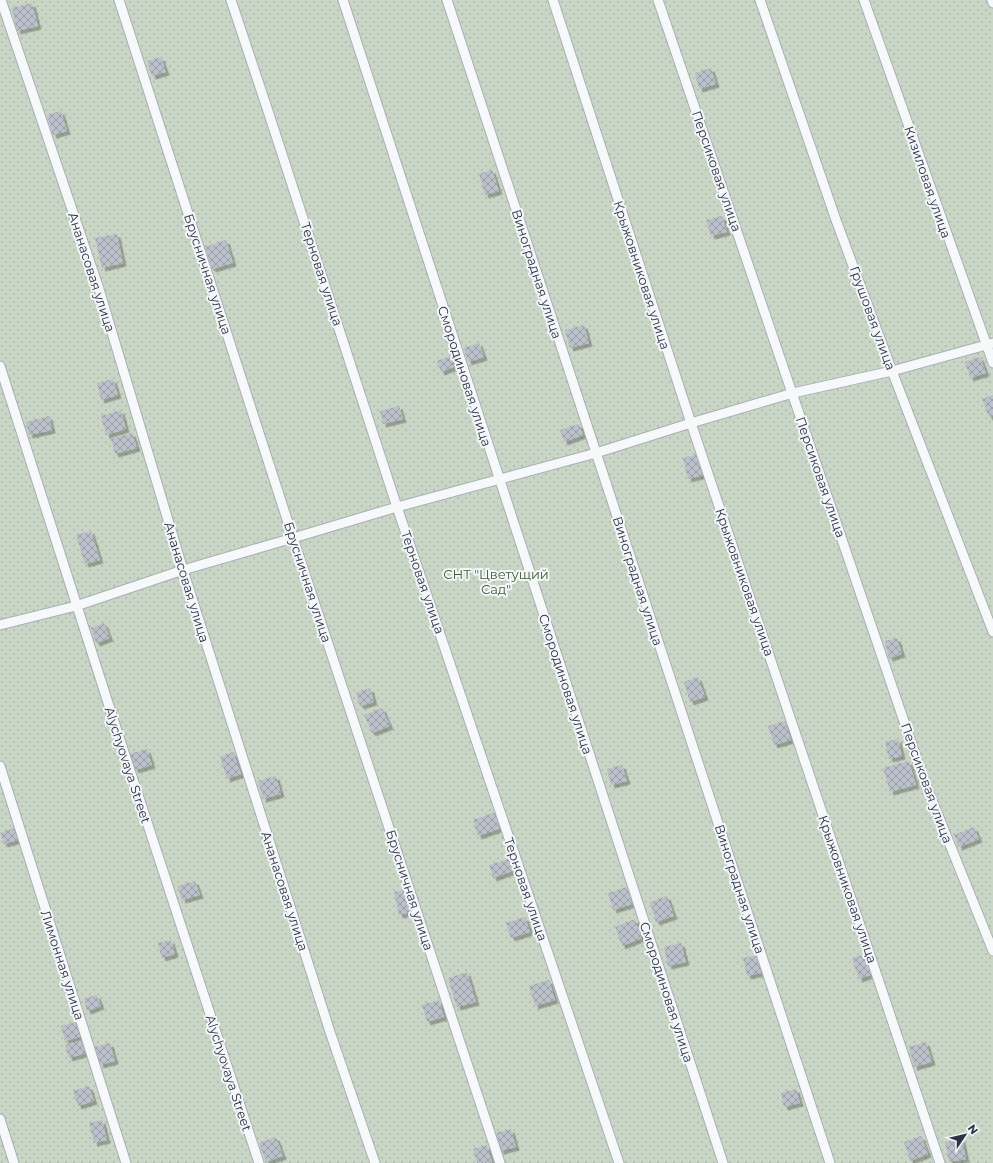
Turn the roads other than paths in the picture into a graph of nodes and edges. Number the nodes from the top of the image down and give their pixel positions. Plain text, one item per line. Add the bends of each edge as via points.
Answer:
1 (1, 0) edge
2 (120, 0) edge
3 (231, 0) edge
4 (343, 0) edge
5 (447, 0) edge
6 (553, 0) edge
7 (658, 0) edge
8 (760, 0) edge
9 (864, 0) edge
10 (990, 344) edge
11 (993, 363) edge
12 (0, 366) edge
13 (892, 371) junction
14 (793, 393) junction
15 (691, 423) junction
16 (596, 454) junction
17 (499, 480) junction
18 (397, 507) junction
19 (293, 538) junction
20 (183, 570) junction
21 (76, 606) junction
22 (0, 625) edge
23 (993, 632) edge
24 (0, 766) edge
25 (993, 951) edge
26 (0, 1119) edge
27 (14, 1163) edge
28 (126, 1163) edge
29 (259, 1163) edge
30 (375, 1163) edge
31 (500, 1163) edge
32 (619, 1163) edge
33 (723, 1163) edge
34 (830, 1163) edge
35 (940, 1163) edge

1 - 20 street, Ананасовая улица via 99,289
2 - 19 street, Брусничная улица
3 - 18 street, Терновая улица
4 - 17 street, Смородиновая улица
5 - 16 street, Виноградная улица
6 - 15 street, Крыжовниковая улица
7 - 14 street, Персиковая улица
8 - 13 street, Грушовая улица via 836,220
9 - 10 street, Кизиловая улица
10 - 11 street, Кизиловая улица
10 - 13 street
12 - 21 street, Alychyovaya Street
13 - 14 street
13 - 23 street, Грушовая улица
14 - 15 street
14 - 25 street, Персиковая улица via 924,783
15 - 16 street
15 - 35 street, Крыжовниковая улица
16 - 17 street
16 - 34 street, Виноградная улица
17 - 18 street
17 - 33 street, Смородиновая улица
18 - 19 street
18 - 32 street, Терновая улица
19 - 20 street
19 - 31 street, Брусничная улица
20 - 21 street
20 - 30 street, Ананасовая улица via 330,1032
21 - 22 street
21 - 29 street, Alychyovaya Street
24 - 28 street, Лимонная улица
26 - 27 street

